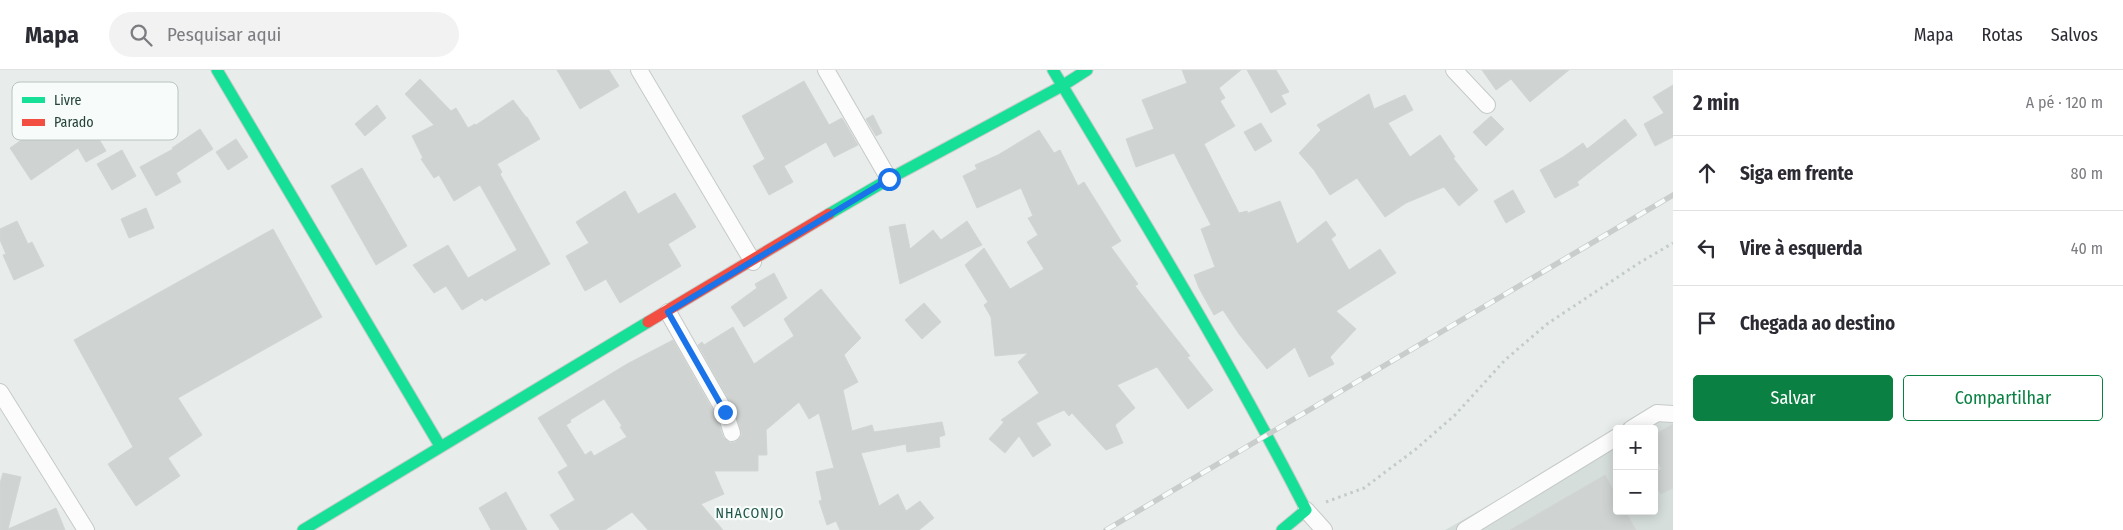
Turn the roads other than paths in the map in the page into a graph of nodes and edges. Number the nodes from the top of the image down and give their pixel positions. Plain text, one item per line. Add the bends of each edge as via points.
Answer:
1 (216, 70) edge
2 (639, 70) edge
3 (826, 70) edge
4 (1053, 70) edge
5 (1087, 70) edge
6 (1454, 70) edge
7 (1062, 86) junction
8 (1487, 105) dead end
9 (889, 179) junction
10 (753, 262) junction
11 (668, 312) junction
12 (0, 392) edge
13 (1673, 414) edge
14 (1638, 425) edge
15 (732, 433) dead end
16 (1613, 439) edge
17 (440, 446) junction
18 (1306, 510) junction
19 (86, 530) edge
20 (303, 530) edge
21 (1282, 530) edge
22 (1324, 530) edge
23 (1465, 530) edge

1 - 17 street
2 - 10 street
3 - 9 street
4 - 7 street
5 - 7 street
6 - 8 street
7 - 9 street
7 - 18 street via 1267,434
9 - 10 street
10 - 11 street
11 - 15 street via 725,412
11 - 17 street
12 - 19 street
13 - 14 street via 1657,413
16 - 23 street
17 - 20 street
18 - 21 street
18 - 22 street

